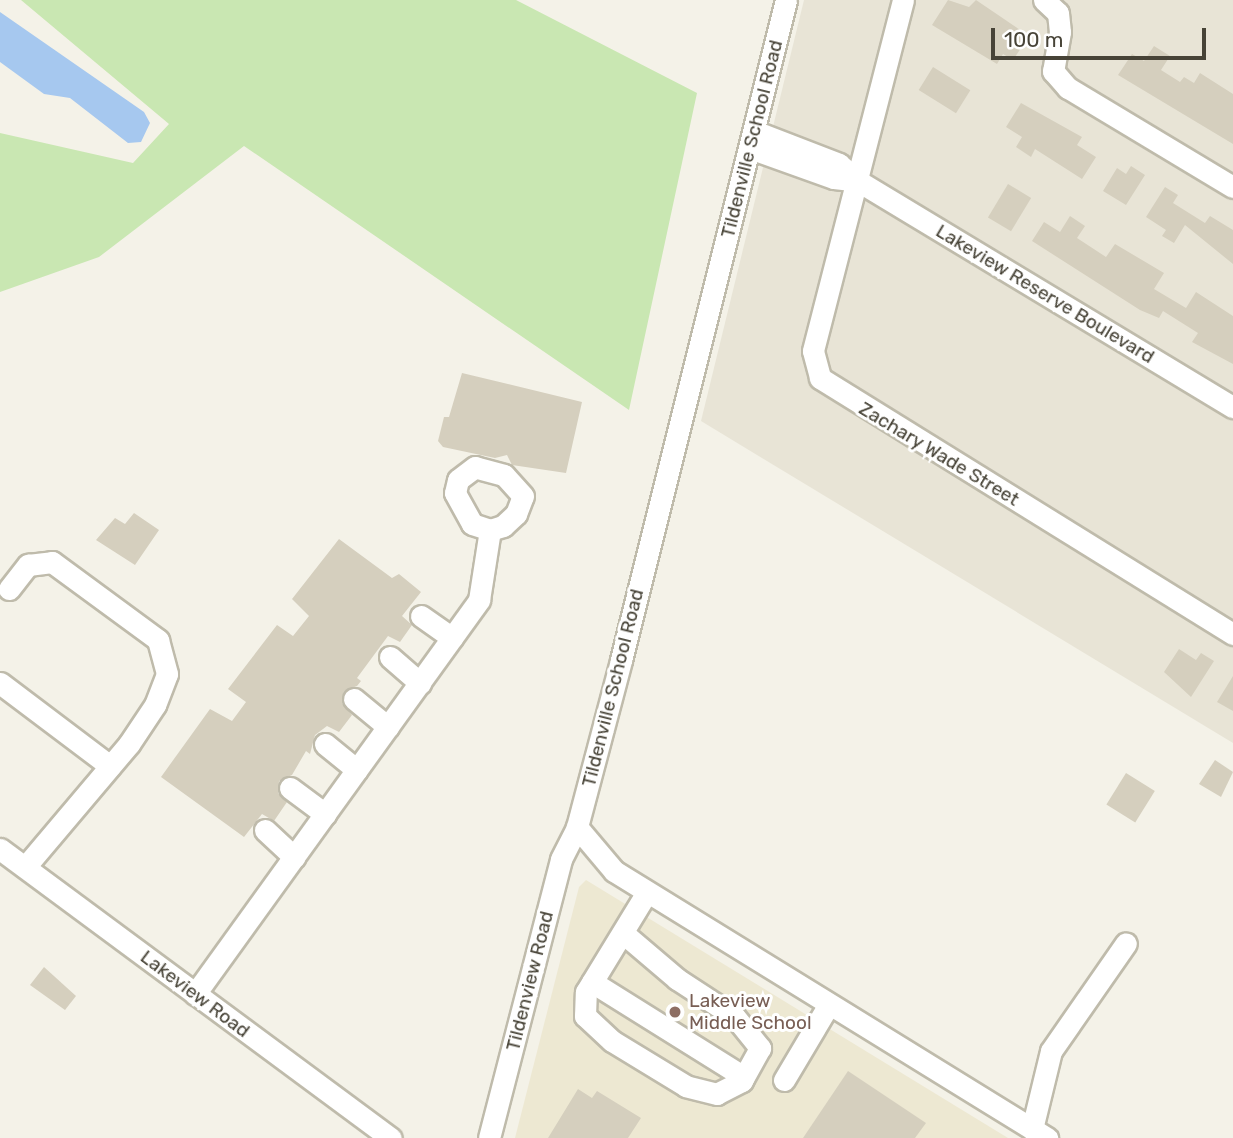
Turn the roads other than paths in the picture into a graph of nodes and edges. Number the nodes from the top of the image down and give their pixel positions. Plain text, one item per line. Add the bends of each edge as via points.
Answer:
1 (786, 0) edge
2 (902, 0) edge
3 (1044, 0) edge
4 (752, 139) junction
5 (858, 181) junction
6 (1233, 187) edge
7 (1233, 407) edge
8 (490, 530) dead end
9 (9, 589) dead end
10 (421, 616) dead end
11 (1233, 634) edge
12 (452, 638) junction
13 (390, 657) dead end
14 (0, 683) edge
15 (420, 683) junction
16 (354, 699) dead end
17 (388, 727) junction
18 (325, 744) dead end
19 (110, 766) junction
20 (357, 770) junction
21 (290, 788) dead end
22 (325, 814) junction
23 (577, 827) junction
24 (265, 830) dead end
25 (0, 849) edge
26 (294, 857) junction
27 (25, 867) junction
28 (647, 891) junction
29 (623, 933) junction
30 (1126, 943) dead end
31 (592, 982) junction
32 (195, 994) junction
33 (828, 1006) junction
34 (744, 1077) junction
35 (784, 1080) dead end
36 (1039, 1133) edge
37 (391, 1138) edge
38 (489, 1138) edge

1 - 4 street, Tildenville School Road
2 - 5 street, Zachary Wade Street
3 - 6 street via 1058,13 1060,32 1053,71 1068,88
4 - 5 street, Lakeview Reserve Boulevard via 839,164
4 - 23 street, Tildenville School Road
5 - 7 street, Lakeview Reserve Boulevard
5 - 11 street, Zachary Wade Street via 813,351 820,378
8 - 12 street via 479,600
9 - 19 street via 28,565 52,562 158,640 167,674 155,705
10 - 12 street
12 - 15 street
13 - 15 street
14 - 19 street
15 - 17 street
16 - 17 street
17 - 20 street
18 - 20 street
19 - 27 street
20 - 22 street
21 - 22 street
22 - 26 street
23 - 28 street via 598,857
23 - 38 street, Tildenview Road via 561,859
24 - 26 street
25 - 27 street, Lakeview Road
26 - 32 street
27 - 32 street, Lakeview Road
28 - 29 street
28 - 33 street
29 - 31 street
29 - 34 street via 668,972 736,1017 760,1048
30 - 36 street via 1051,1051
31 - 34 street
31 - 34 street via 586,992 585,1016 612,1041 686,1086 717,1094
32 - 37 street, Lakeview Road
33 - 35 street
33 - 36 street

